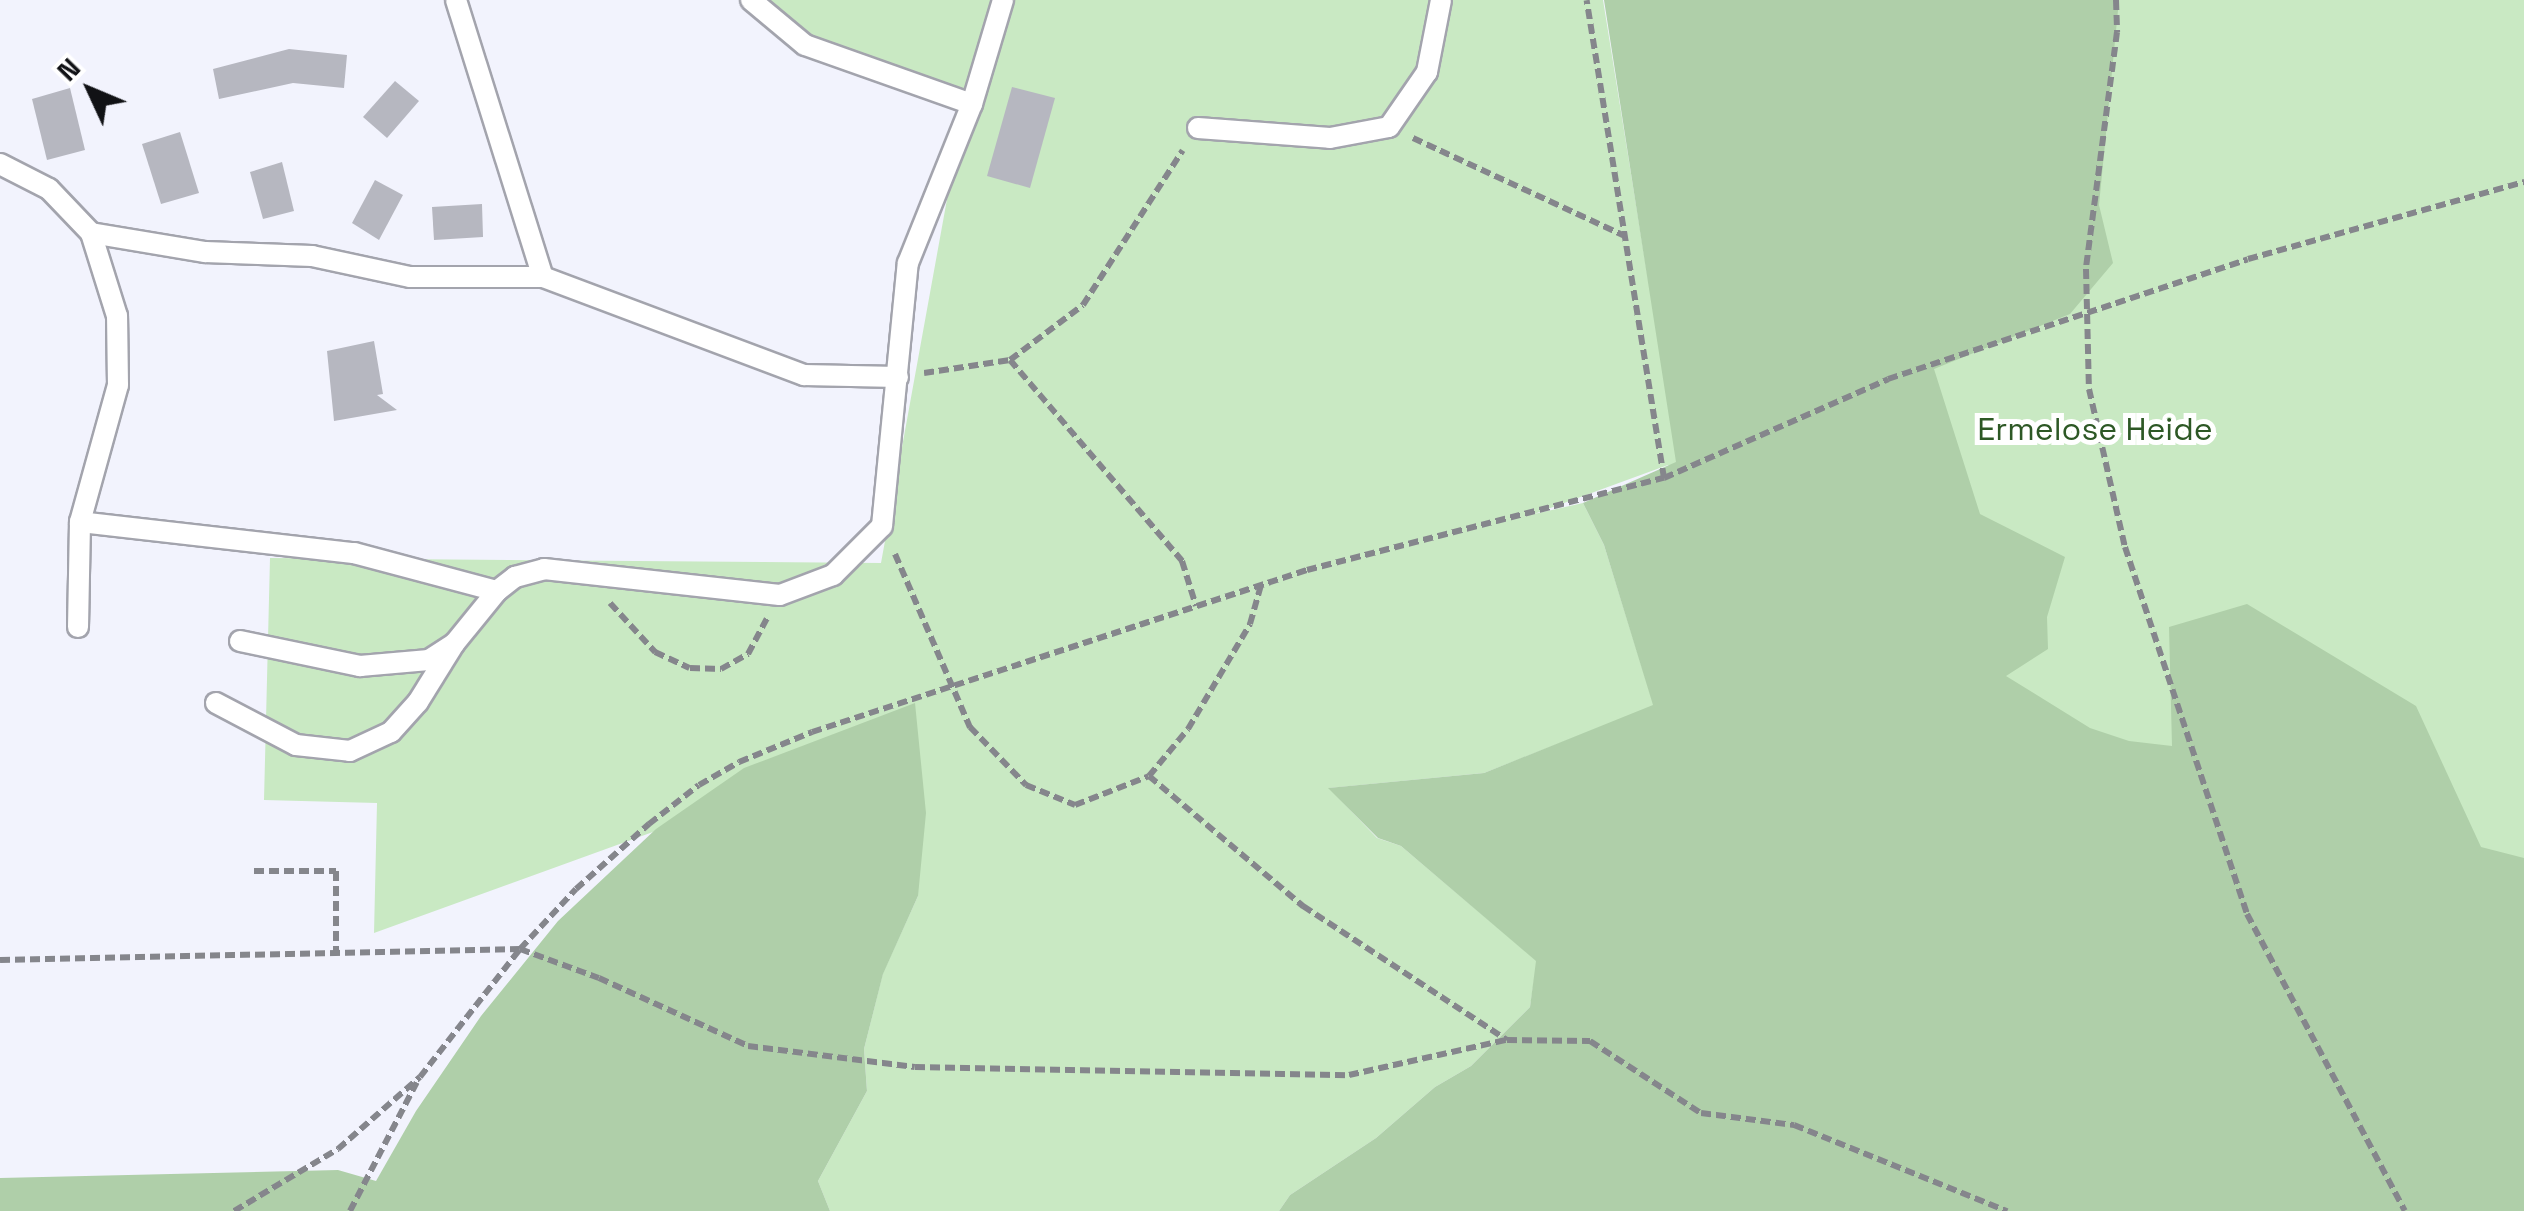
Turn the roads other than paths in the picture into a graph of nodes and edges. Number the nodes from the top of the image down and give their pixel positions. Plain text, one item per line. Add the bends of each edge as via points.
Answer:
1 (456, 0) edge
2 (751, 0) edge
3 (1003, 0) edge
4 (1441, 0) edge
5 (972, 104) junction
6 (1198, 128) road end
7 (0, 164) edge
8 (90, 233) junction
9 (543, 277) junction
10 (898, 377) junction
11 (80, 522) junction
12 (498, 591) junction
13 (78, 627) dead end
14 (240, 641) dead end
15 (454, 644) junction
16 (216, 702) dead end

1 - 9 lane
2 - 5 lane via 804,46
3 - 5 lane
4 - 6 lane via 1427,72 1389,127 1330,138
5 - 10 lane via 908,263
7 - 8 lane via 49,189
8 - 9 lane via 205,252 312,256 410,278
8 - 11 lane via 117,316 118,385
9 - 10 lane via 804,375
10 - 12 lane via 882,526 833,576 780,595 544,569 515,577
11 - 12 lane via 354,553
11 - 13 lane
12 - 15 lane
14 - 15 lane via 360,666 429,660
15 - 16 lane via 391,732 350,750 296,745

